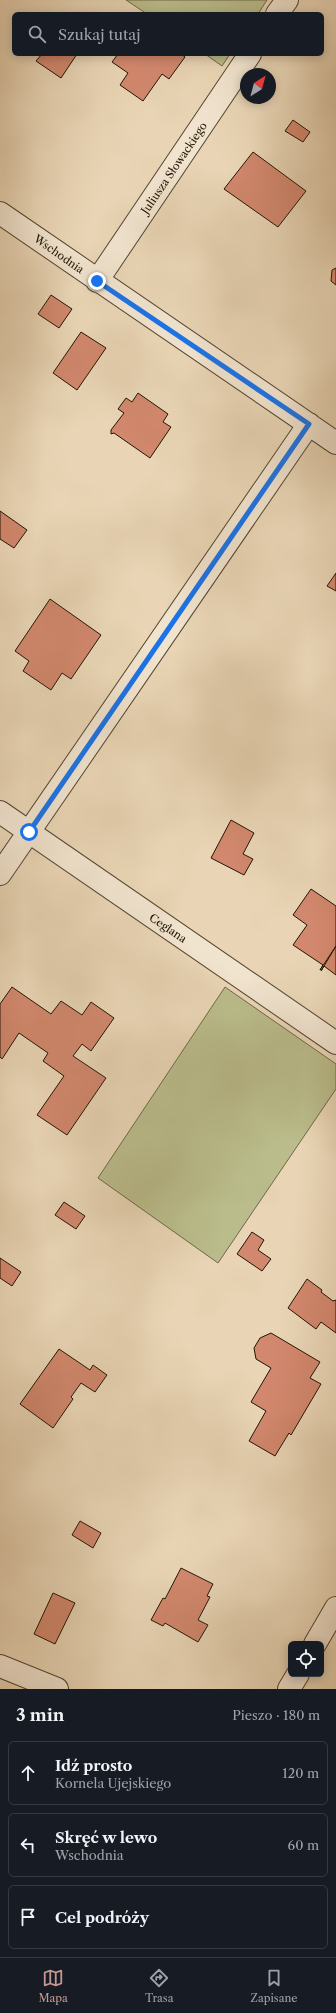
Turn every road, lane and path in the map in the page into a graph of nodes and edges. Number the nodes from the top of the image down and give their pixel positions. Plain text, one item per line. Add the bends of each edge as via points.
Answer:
1 (287, 0) edge
2 (278, 12) edge
3 (249, 56) edge
4 (0, 213) edge
5 (97, 281) junction
6 (309, 424) junction
7 (336, 443) edge
8 (0, 812) edge
9 (29, 832) junction
10 (0, 874) edge
11 (336, 1043) edge
12 (336, 1608) edge
13 (317, 1641) edge
14 (0, 1666) edge
15 (296, 1677) edge
16 (57, 1689) edge
17 (289, 1689) edge

1 - 2 street
3 - 5 street, Juliusza Słowackiego
4 - 5 street, Wschodnia
5 - 6 street, Wschodnia
6 - 7 street, Wschodnia
6 - 9 street
8 - 9 street, Ceglana
9 - 10 street
9 - 11 street, Ceglana
12 - 13 street
14 - 16 street
15 - 17 street

